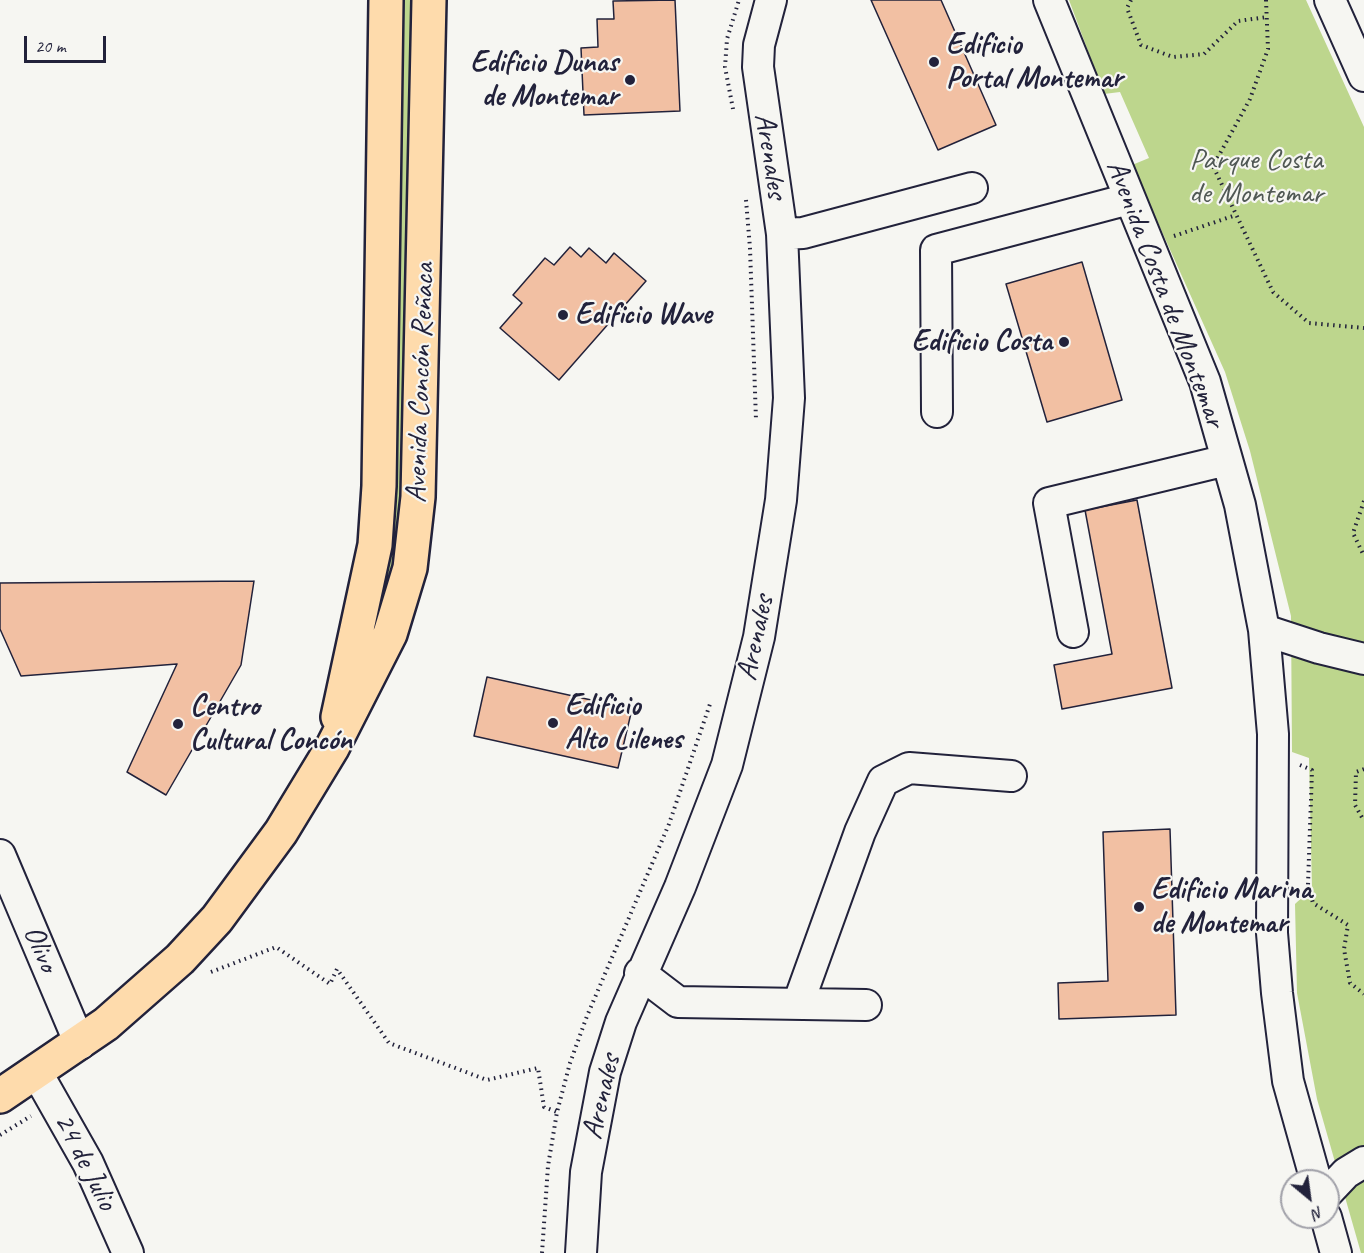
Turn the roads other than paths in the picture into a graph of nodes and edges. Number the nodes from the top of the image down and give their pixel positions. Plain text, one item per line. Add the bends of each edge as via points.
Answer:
1 (386, 0) edge
2 (429, 0) edge
3 (771, 0) edge
4 (1049, 0) edge
5 (1344, 12) edge
6 (1364, 76) edge
7 (972, 188) dead end
8 (1129, 199) junction
9 (782, 234) junction
10 (937, 412) dead end
11 (1227, 460) junction
12 (1264, 630) junction
13 (1073, 632) dead end
14 (1364, 659) edge
15 (332, 748) junction
16 (1011, 776) dead end
17 (0, 856) edge
18 (640, 973) junction
19 (798, 1004) junction
20 (866, 1005) dead end
21 (80, 1044) junction
22 (37, 1073) junction
23 (0, 1096) edge
24 (1364, 1162) edge
25 (1313, 1169) edge
26 (1340, 1179) edge
27 (1329, 1229) edge
28 (128, 1253) edge
29 (581, 1253) edge
30 (1336, 1253) edge

1 - 15 main road, Avenida Concón Reñaca via 375,545
2 - 15 main road, Avenida Concón Reñaca via 422,428 415,533 410,568 390,634
3 - 9 street, Arenales via 759,45 758,66
4 - 8 street, Avenida Costa de Montemar
5 - 6 street
7 - 9 street via 803,233
8 - 10 street via 936,250
8 - 11 street, Avenida Costa de Montemar via 1205,382
9 - 18 street, Arenales via 789,398 781,500 759,637 727,765 680,886
11 - 12 street, Avenida Costa de Montemar
11 - 13 street via 1049,502
12 - 14 street
12 - 25 street, Avenida Costa de Montemar via 1273,734 1272,933 1277,993 1288,1081
15 - 21 main road, Avenida Concón Reñaca via 250,877 180,959 132,1004
16 - 19 street via 909,768 883,781 860,832
17 - 21 street, Olivo
18 - 19 street via 678,1002
18 - 29 street, Arenales via 605,1072 593,1123 585,1172
19 - 20 street
21 - 22 main road, Avenida Concón Reñaca
22 - 23 main road, Avenida Concón Reñaca
22 - 28 street, 24 de Julio via 88,1163
24 - 26 street
27 - 30 street

